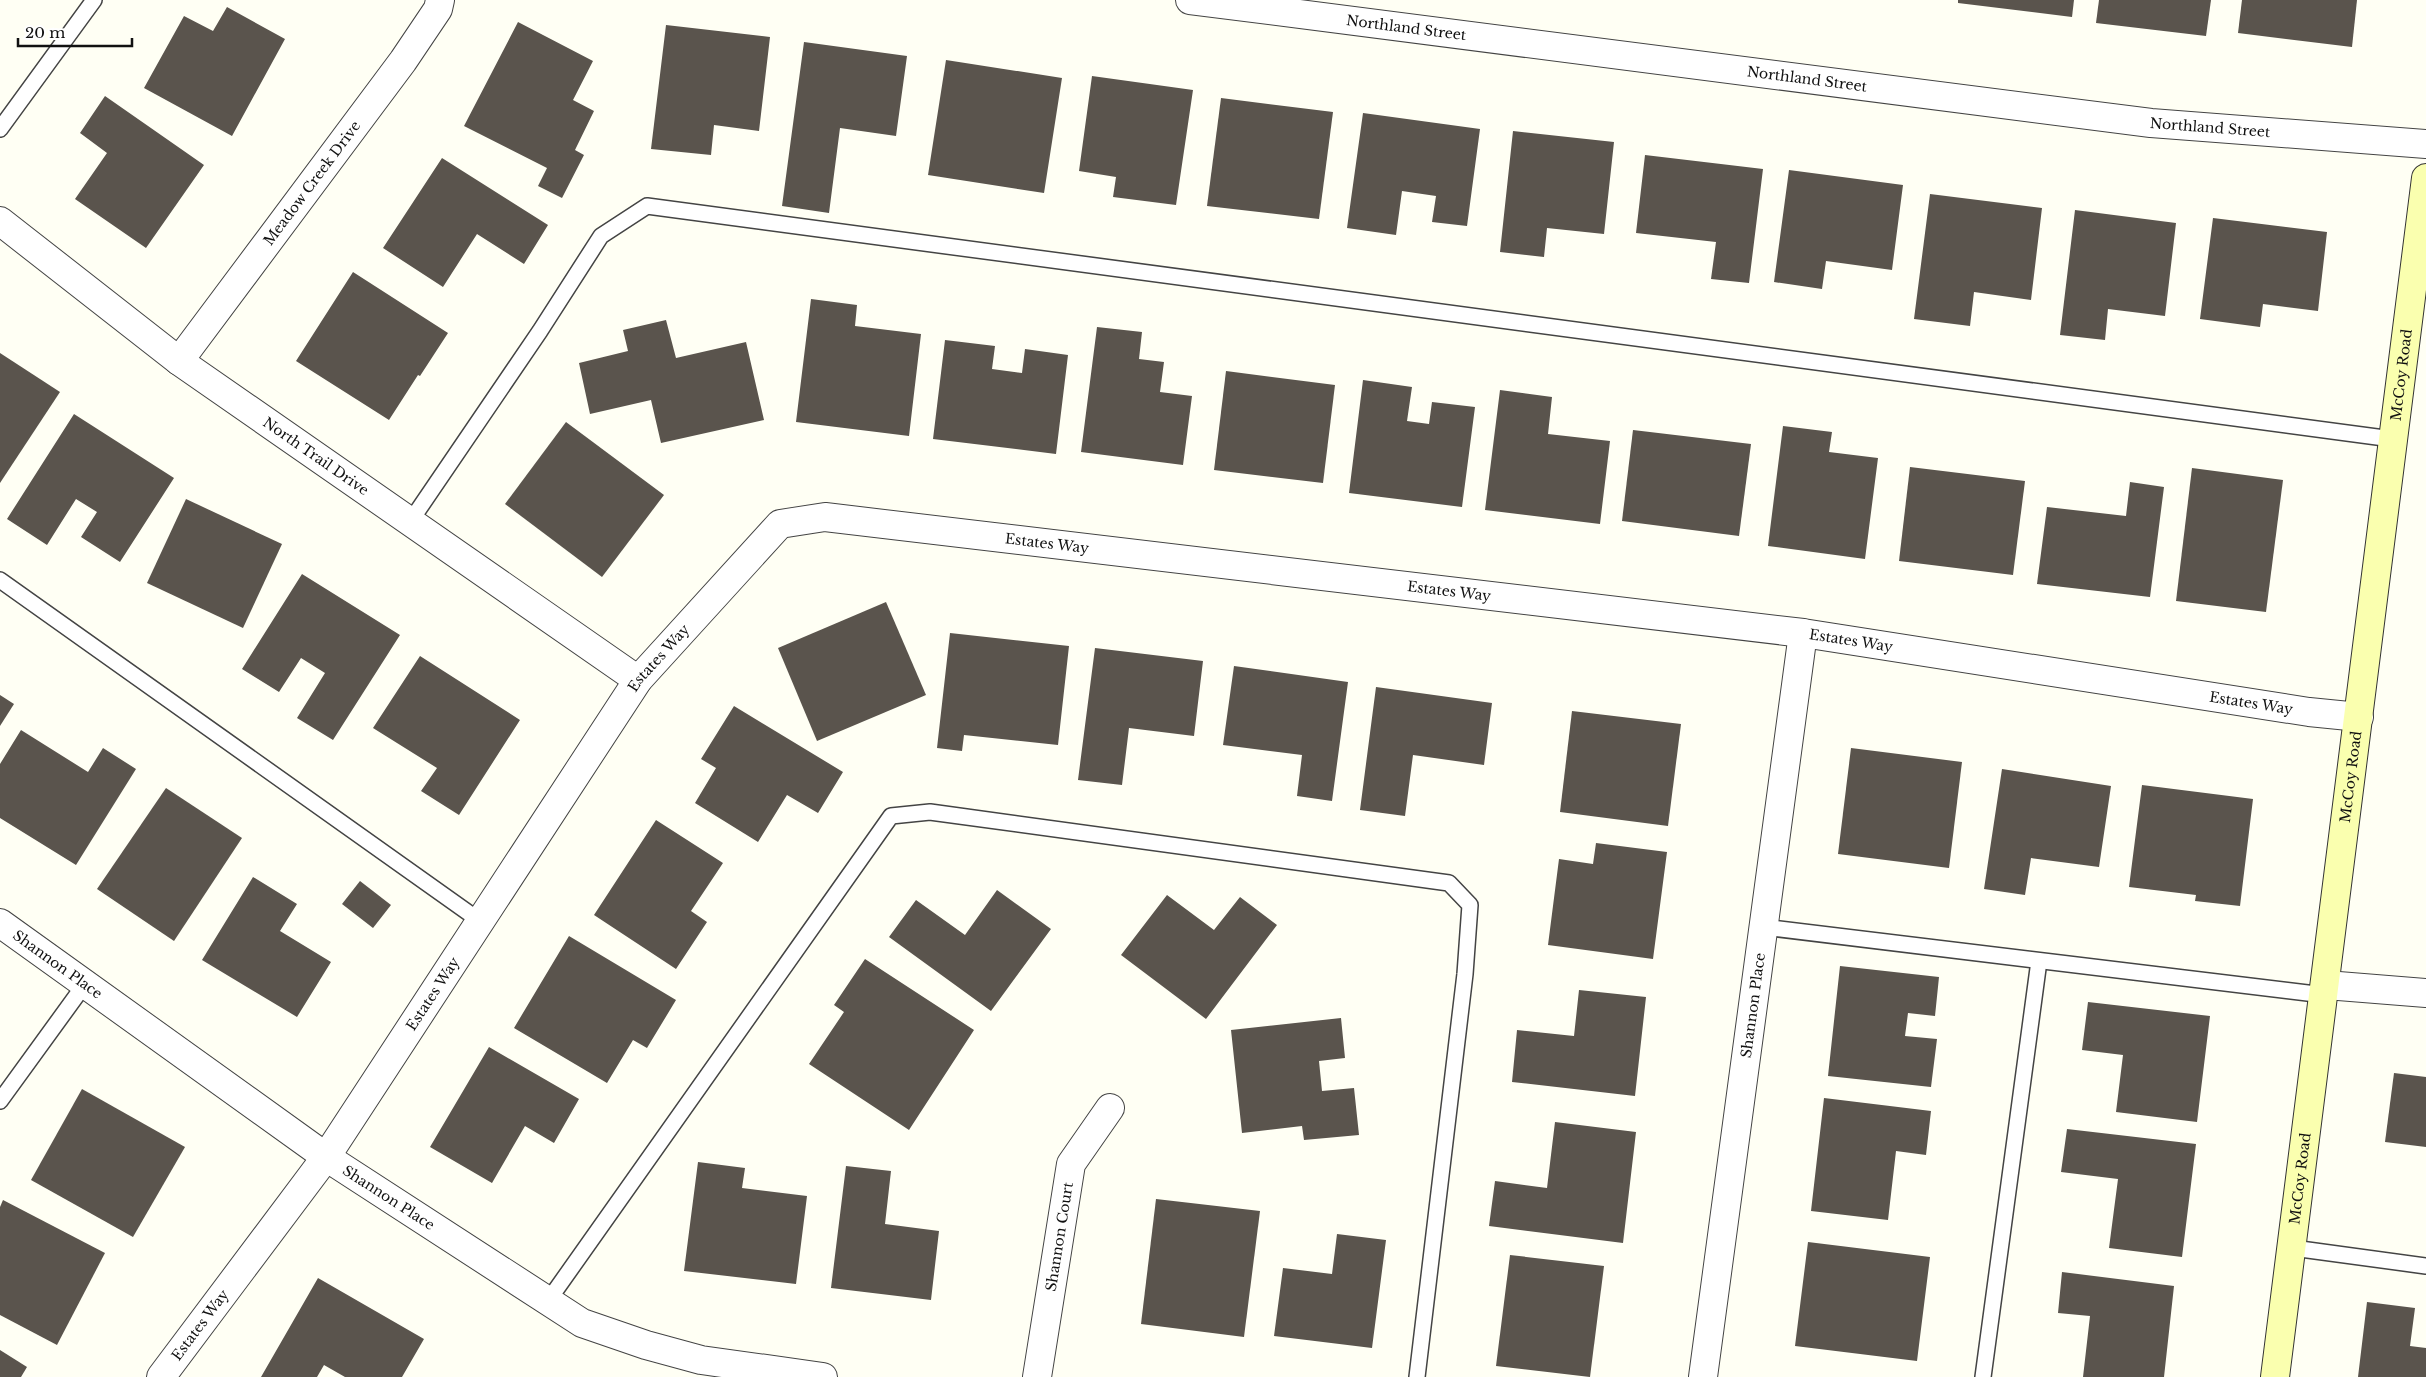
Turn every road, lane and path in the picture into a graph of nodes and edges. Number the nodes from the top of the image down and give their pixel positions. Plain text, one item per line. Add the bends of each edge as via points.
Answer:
1 (94, 0) edge
2 (440, 0) edge
3 (1190, 0) edge
4 (0, 129) edge
5 (2426, 144) edge
6 (2426, 178) edge
7 (0, 221) edge
8 (179, 361) junction
9 (2392, 439) junction
10 (410, 522) junction
11 (0, 580) edge
12 (1803, 633) junction
13 (638, 680) junction
14 (2360, 717) junction
15 (480, 921) junction
16 (0, 922) edge
17 (1763, 927) junction
18 (2039, 961) junction
19 (85, 984) junction
20 (2325, 990) junction
21 (2426, 993) edge
22 (0, 1101) edge
23 (1110, 1108) dead end
24 (326, 1157) junction
25 (2293, 1248) junction
26 (2426, 1266) edge
27 (548, 1301) junction
28 (161, 1377) edge
29 (823, 1377) edge
30 (1037, 1377) edge
31 (1418, 1377) edge
32 (1704, 1377) edge
33 (1982, 1377) edge
34 (2275, 1377) edge

1 - 4 lane
2 - 8 street, Meadow Creek Drive via 438,9 403,61
3 - 5 street, Northland Street via 2151,123
6 - 9 street, McCoy Road
7 - 8 street, North Trail Drive
8 - 10 street, North Trail Drive
9 - 10 lane via 647,206 601,236
9 - 14 street, McCoy Road
10 - 13 street, North Trail Drive
11 - 15 lane
12 - 13 street, Estates Way via 825,518 780,524
12 - 14 street, Estates Way via 2309,712
12 - 17 street, Shannon Place
13 - 15 street, Estates Way
14 - 20 street, McCoy Road
15 - 24 street, Estates Way
16 - 19 street, Shannon Place
17 - 18 lane
17 - 32 street, Shannon Place
18 - 20 lane
18 - 33 lane
19 - 22 lane
19 - 24 street, Shannon Place
20 - 21 street
20 - 25 street, McCoy Road
23 - 30 street, Shannon Court via 1071,1164
24 - 27 street, Shannon Place
24 - 28 street, Estates Way
25 - 26 lane
25 - 34 street, McCoy Road
27 - 29 street, Shannon Place via 582,1323 646,1345 701,1360
27 - 31 lane via 891,816 930,812 1449,883 1470,905 1464,984

